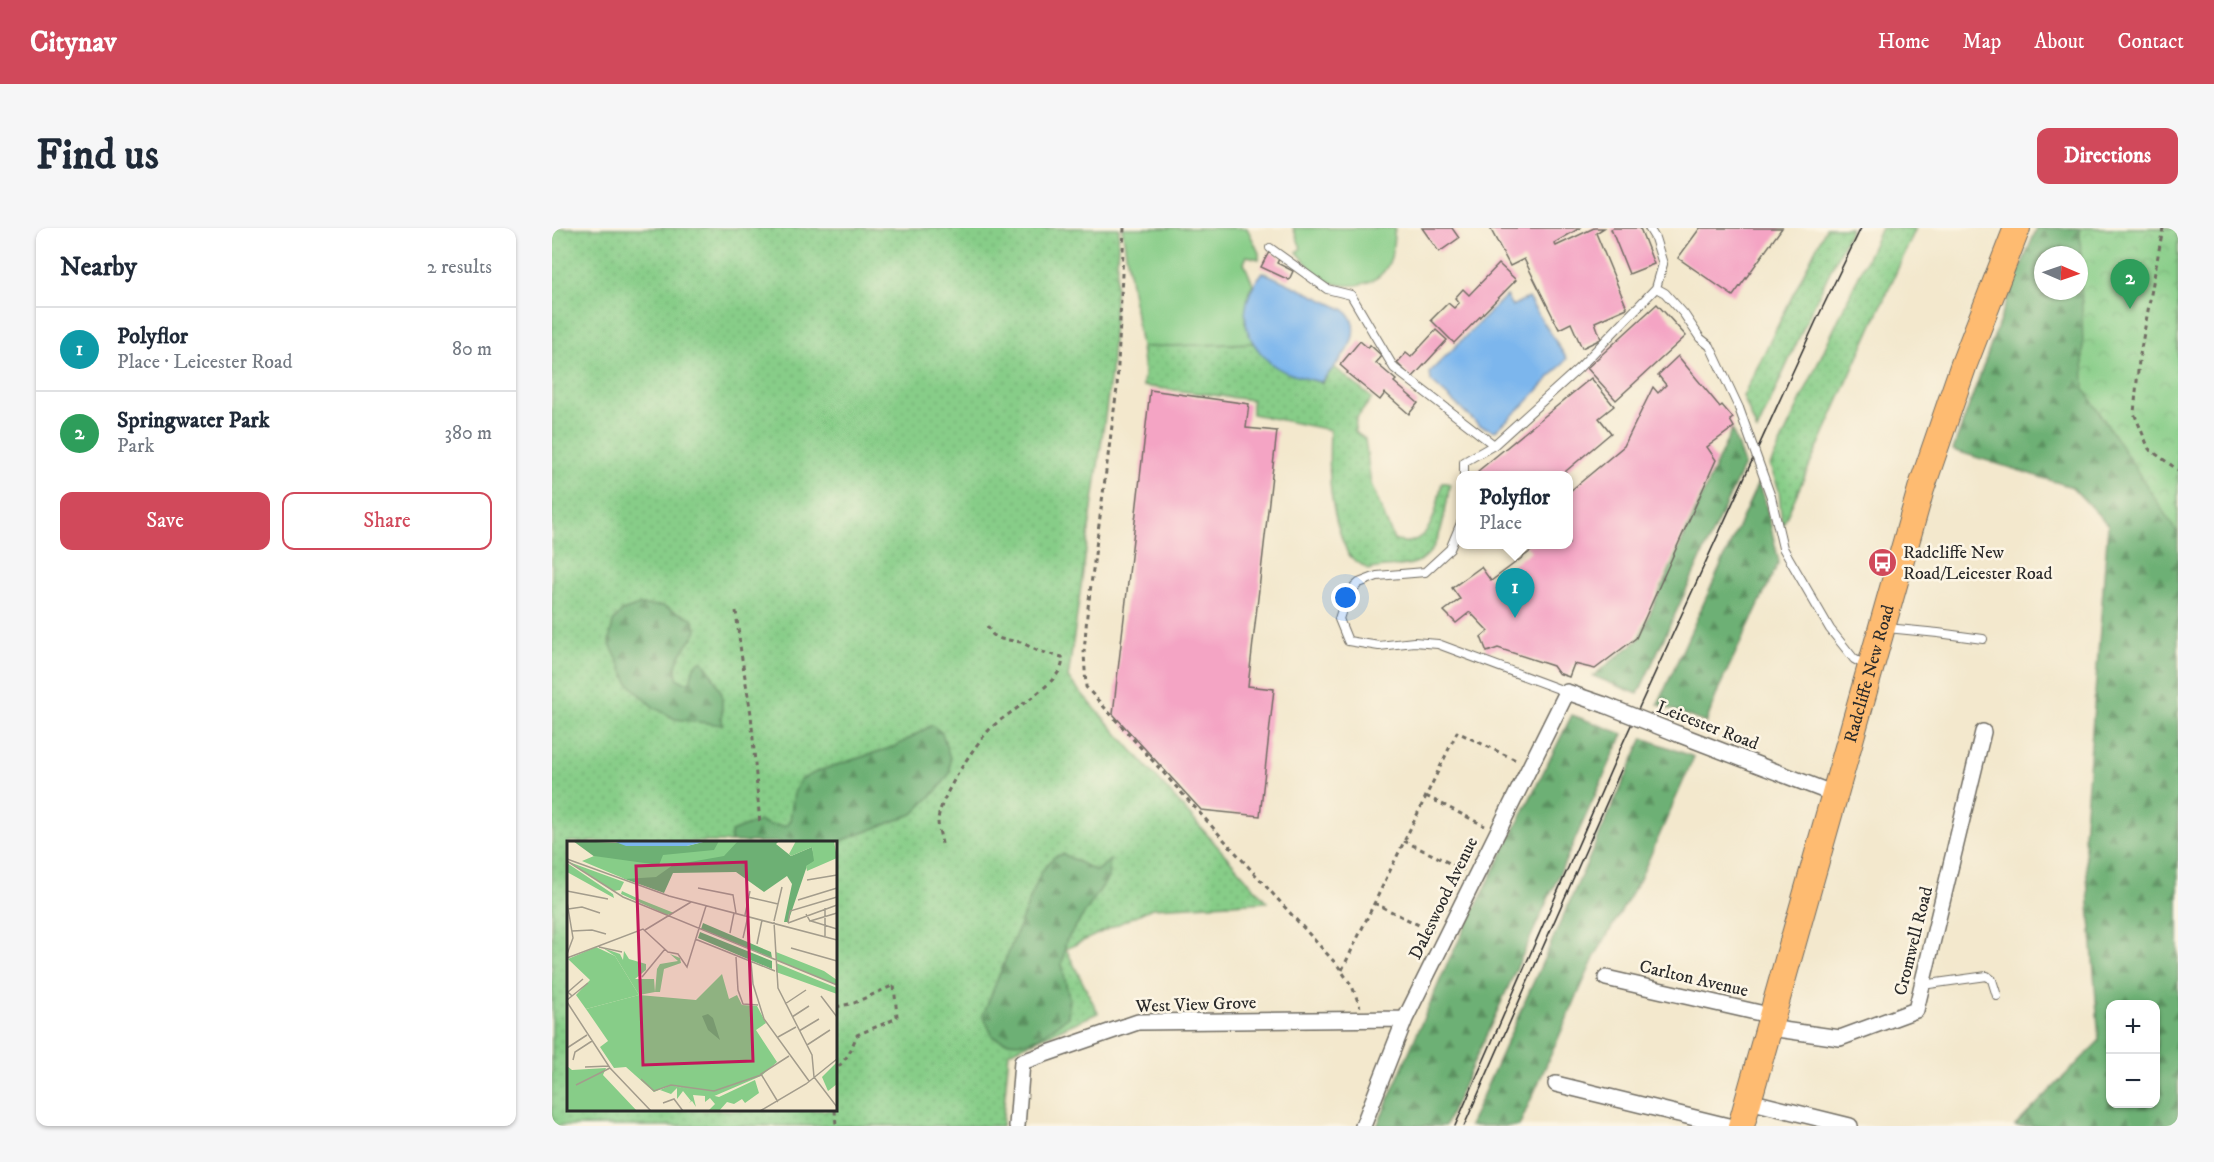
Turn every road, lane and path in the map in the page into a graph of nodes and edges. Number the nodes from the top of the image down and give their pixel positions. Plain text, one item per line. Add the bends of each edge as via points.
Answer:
1 (1124, 228) edge
2 (1649, 228) edge
3 (2017, 228) edge
4 (2163, 228) edge
5 (1270, 248) dead end
6 (1656, 288) junction
7 (1494, 445) junction
8 (2178, 470) edge
9 (1464, 471) edge
10 (1456, 535) edge
11 (736, 611) dead end
12 (987, 626) dead end
13 (1882, 628) junction
14 (1983, 639) dead end
15 (1871, 669) junction
16 (1567, 692) junction
17 (1983, 732) dead end
18 (1530, 767) junction
19 (1834, 795) junction
20 (1426, 796) junction
21 (760, 825) dead end
22 (1498, 832) junction
23 (1404, 841) junction
24 (942, 844) dead end
25 (1476, 876) junction
26 (1374, 903) junction
27 (1445, 938) junction
28 (1342, 971) junction
29 (1606, 978) dead end
30 (1922, 985) junction
31 (1997, 996) dead end
32 (837, 1007) edge
33 (1405, 1019) junction
34 (1365, 1020) junction
35 (1771, 1022) junction
36 (837, 1069) edge
37 (1556, 1084) dead end
38 (1749, 1101) junction
39 (835, 1111) edge
40 (836, 1126) edge
41 (1017, 1126) edge
42 (1363, 1126) edge
43 (1728, 1126) edge
44 (1741, 1126) edge
45 (1850, 1126) edge

1 - 28 path via 1117,388 1087,615 1086,687
2 - 6 lane via 1663,264
3 - 13 main road, Radcliffe New Road via 1925,478
4 - 8 path via 2139,360 2134,413 2149,449
5 - 7 lane via 1327,289 1351,295 1394,368
6 - 7 lane via 1578,369
6 - 15 lane, bridge via 1665,293 1710,346 1739,408 1771,496 1783,548 1830,629 1854,659
7 - 9 lane via 1464,462
10 - 16 lane via 1450,549 1425,572 1377,576 1359,583 1347,594 1339,619 1348,641 1379,646 1438,644
11 - 21 path via 751,714
12 - 24 path via 1001,639 1021,642 1062,657 1064,662 1051,682 989,729 947,790 938,821
13 - 14 lane
13 - 15 main road, Radcliffe New Road
15 - 19 main road, Radcliffe New Road
16 - 18 street, Daleswood Avenue
16 - 19 street, Leicester Road, bridge
17 - 30 street, Cromwell Road
18 - 20 path via 1457,732
18 - 22 street, Daleswood Avenue
19 - 35 main road, Radcliffe New Road
20 - 22 path
20 - 23 path
22 - 25 street, Daleswood Avenue
23 - 25 path
23 - 26 path
25 - 27 street, Daleswood Avenue
26 - 27 path
26 - 28 path
27 - 33 street, Daleswood Avenue
28 - 34 path
29 - 35 street, Carlton Avenue
30 - 31 lane via 1987,976
30 - 35 street, Cromwell Road via 1916,1010 1840,1038
32 - 36 path via 894,985 895,1019 857,1035
33 - 34 street, West View Grove
33 - 42 street, Daleswood Avenue
34 - 41 street, West View Grove via 1138,1022 1022,1062
35 - 38 main road, Radcliffe New Road
37 - 43 street
38 - 44 main road, Radcliffe New Road
38 - 45 street
39 - 40 path

